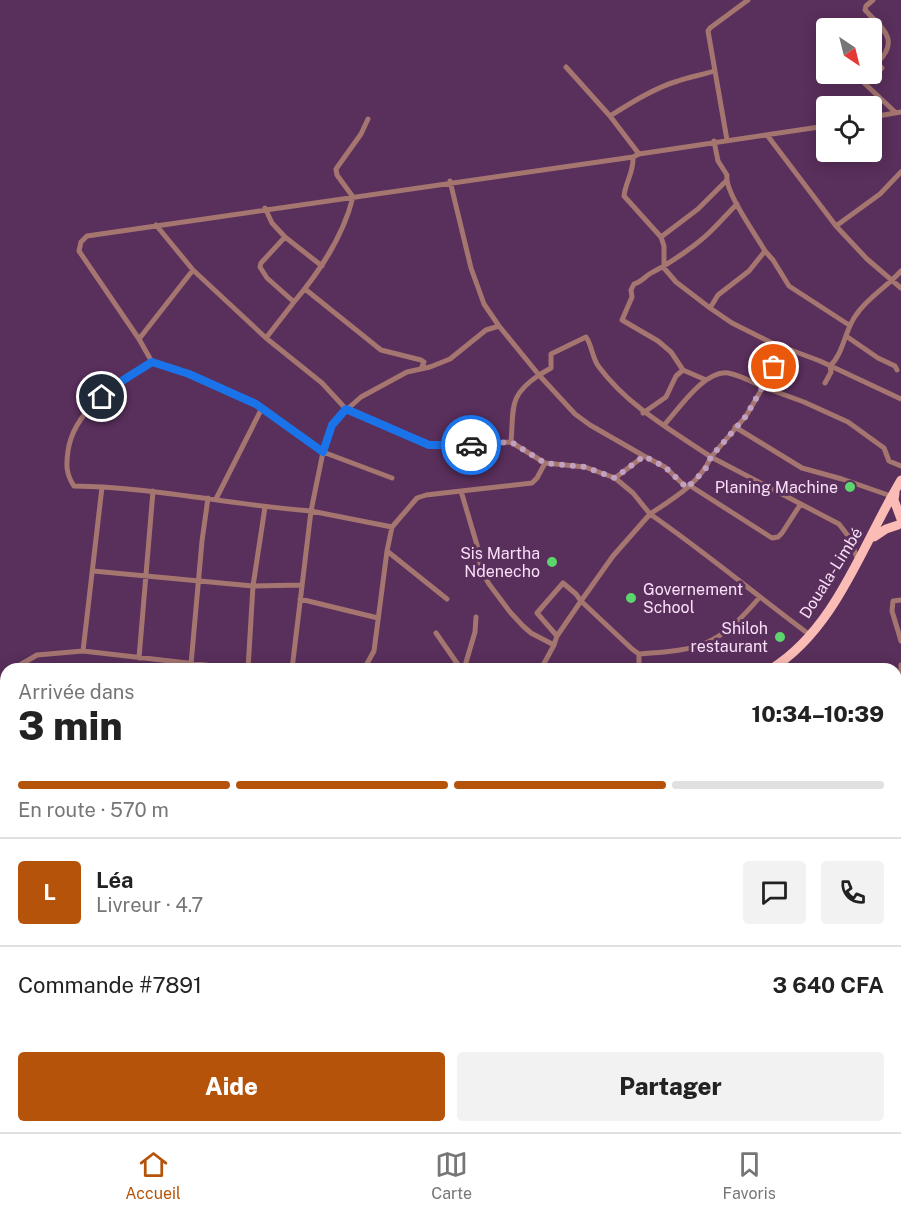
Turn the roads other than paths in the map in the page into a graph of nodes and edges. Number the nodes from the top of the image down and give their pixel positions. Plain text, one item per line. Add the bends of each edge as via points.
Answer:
1 (748, 0) edge
2 (873, 0) edge
3 (566, 67) dead end
4 (714, 71) junction
5 (898, 112) edge
6 (882, 115) edge
7 (610, 116) junction
8 (368, 119) dead end
9 (816, 128) edge
10 (768, 135) junction
11 (727, 140) junction
12 (714, 141) junction
13 (639, 154) junction
14 (633, 157) junction
15 (901, 172) edge
16 (450, 181) junction
17 (726, 181) junction
18 (353, 197) junction
19 (737, 204) junction
20 (265, 208) junction
21 (156, 225) junction
22 (836, 226) junction
23 (285, 237) junction
24 (661, 237) junction
25 (765, 251) junction
26 (322, 267) junction
27 (664, 268) junction
28 (193, 270) junction
29 (901, 271) edge
30 (893, 280) junction
31 (901, 288) edge
32 (305, 289) junction
33 (294, 302) junction
34 (710, 308) junction
35 (849, 325) junction
36 (499, 326) junction
37 (846, 336) junction
38 (266, 338) junction
39 (139, 339) junction
40 (785, 348) junction
41 (152, 362) junction
42 (830, 366) junction
43 (421, 369) junction
44 (683, 370) junction
45 (897, 370) dead end
46 (539, 375) junction
47 (706, 380) junction
48 (825, 382) dead end
49 (763, 387) junction
50 (901, 399) edge
51 (262, 408) junction
52 (346, 409) junction
53 (643, 413) junction
54 (664, 425) junction
55 (735, 427) junction
56 (511, 442) junction
57 (323, 452) junction
58 (644, 456) junction
59 (711, 457) junction
60 (545, 463) junction
61 (901, 466) edge
62 (392, 478) dead end
63 (615, 478) junction
64 (901, 480) edge
65 (102, 487) junction
66 (688, 487) junction
67 (153, 491) junction
68 (461, 491) junction
69 (893, 493) junction
70 (208, 498) junction
71 (216, 499) junction
72 (800, 505) junction
73 (265, 507) junction
74 (310, 511) junction
75 (650, 514) junction
76 (883, 515) junction
77 (900, 522) edge
78 (392, 527) junction
79 (872, 538) junction
80 (387, 551) junction
81 (858, 560) junction
82 (93, 571) junction
83 (147, 576) junction
84 (198, 581) junction
85 (302, 585) junction
86 (254, 586) junction
87 (759, 598) junction
88 (300, 599) junction
89 (447, 599) dead end
90 (901, 600) edge
91 (581, 601) junction
92 (476, 617) dead end
93 (378, 618) junction
94 (436, 633) dead end
95 (810, 635) junction
96 (557, 636) junction
97 (901, 641) edge
98 (554, 645) junction
99 (83, 651) junction
100 (639, 654) junction
101 (139, 658) junction
102 (23, 663) edge
103 (182, 663) edge
104 (191, 663) edge
105 (248, 663) edge
106 (293, 663) edge
107 (369, 663) edge
108 (458, 663) edge
109 (465, 663) edge
110 (544, 663) edge
111 (639, 663) edge
112 (779, 663) edge

1 - 4 street via 708,32
2 - 5 street via 865,10 888,36 888,47 877,63 882,68 870,80 862,81
3 - 7 street
4 - 7 street via 678,80
4 - 11 street
5 - 6 street
7 - 13 street
8 - 18 street via 336,169
9 - 10 street
10 - 11 street
10 - 22 street
11 - 12 street
12 - 13 street
12 - 17 street via 718,161 728,175
13 - 14 street
14 - 16 street
14 - 24 street via 624,196
15 - 22 street via 880,194
16 - 18 street
16 - 36 street via 471,268 484,304
17 - 19 street
17 - 24 street
18 - 20 street
18 - 26 street
19 - 25 street
19 - 27 street via 711,231
20 - 21 street
20 - 23 street
21 - 28 street
21 - 39 street via 87,236 79,251
22 - 30 street
23 - 26 street
23 - 33 street via 260,267
24 - 27 street
25 - 34 street via 749,271 718,295
25 - 35 street via 789,286
26 - 32 street
27 - 34 street
27 - 44 street via 634,284 622,320 658,341
28 - 38 street
28 - 39 street
29 - 30 street
30 - 31 street
30 - 35 street via 862,307
32 - 33 street
32 - 43 street via 381,350 424,362
33 - 38 street
34 - 40 street
35 - 37 street
36 - 43 street via 486,330 450,359
36 - 46 street
37 - 42 street
37 - 45 street
38 - 52 street via 322,383
39 - 41 street
40 - 42 street
40 - 49 street
41 - 51 street via 208,382
41 - 65 street via 117,384 87,410 70,440 66,470 74,486
42 - 48 street
42 - 50 street
43 - 52 street via 371,391
44 - 47 street
44 - 53 street via 666,397
46 - 53 street via 551,368 551,354 586,337 598,366
46 - 56 street via 516,396
46 - 58 street via 575,414
47 - 49 street via 725,373
47 - 54 street
49 - 55 street
49 - 61 street via 848,422 884,448 890,461
51 - 57 street
51 - 71 street
52 - 56 street via 429,445
52 - 57 street via 332,425
53 - 54 street
54 - 59 street
55 - 59 street
55 - 69 street via 802,468
56 - 60 street
57 - 62 street
57 - 74 street
58 - 63 street
58 - 66 street via 665,467
59 - 66 street via 705,470
59 - 72 street
60 - 63 street via 585,467
60 - 68 street via 532,483
63 - 75 street
64 - 69 highway, Douala-Limbé
65 - 67 street
65 - 82 street
66 - 72 street via 772,538 782,533
66 - 75 street
67 - 70 street
67 - 83 street
68 - 78 street via 417,498
68 - 98 street via 481,570 489,584 523,626
69 - 76 highway, Douala-Limbé
69 - 77 highway
70 - 71 street
70 - 84 street
71 - 73 street
72 - 81 street via 839,524
73 - 74 street
73 - 86 street
74 - 78 street
74 - 85 street
75 - 87 street
75 - 91 street
76 - 77 highway
76 - 79 highway, Douala-Limbé
77 - 79 highway
78 - 80 street
79 - 81 highway, Douala-Limbé
80 - 89 street
80 - 93 street
81 - 95 highway, Douala-Limbé
82 - 83 street
82 - 99 street
83 - 84 street
83 - 101 street
84 - 86 street
84 - 104 street
85 - 86 street
85 - 88 street
86 - 105 street
87 - 95 street
87 - 100 street via 733,626 705,645
88 - 93 street
88 - 106 street
90 - 97 street via 893,601 892,611
91 - 96 street
91 - 96 street via 563,583 537,612
91 - 100 street
92 - 109 street
93 - 107 street
94 - 108 street
95 - 112 highway, Douala-Limbé
96 - 98 street
98 - 110 street
99 - 101 street
99 - 102 street via 37,655
100 - 111 street
101 - 103 street

